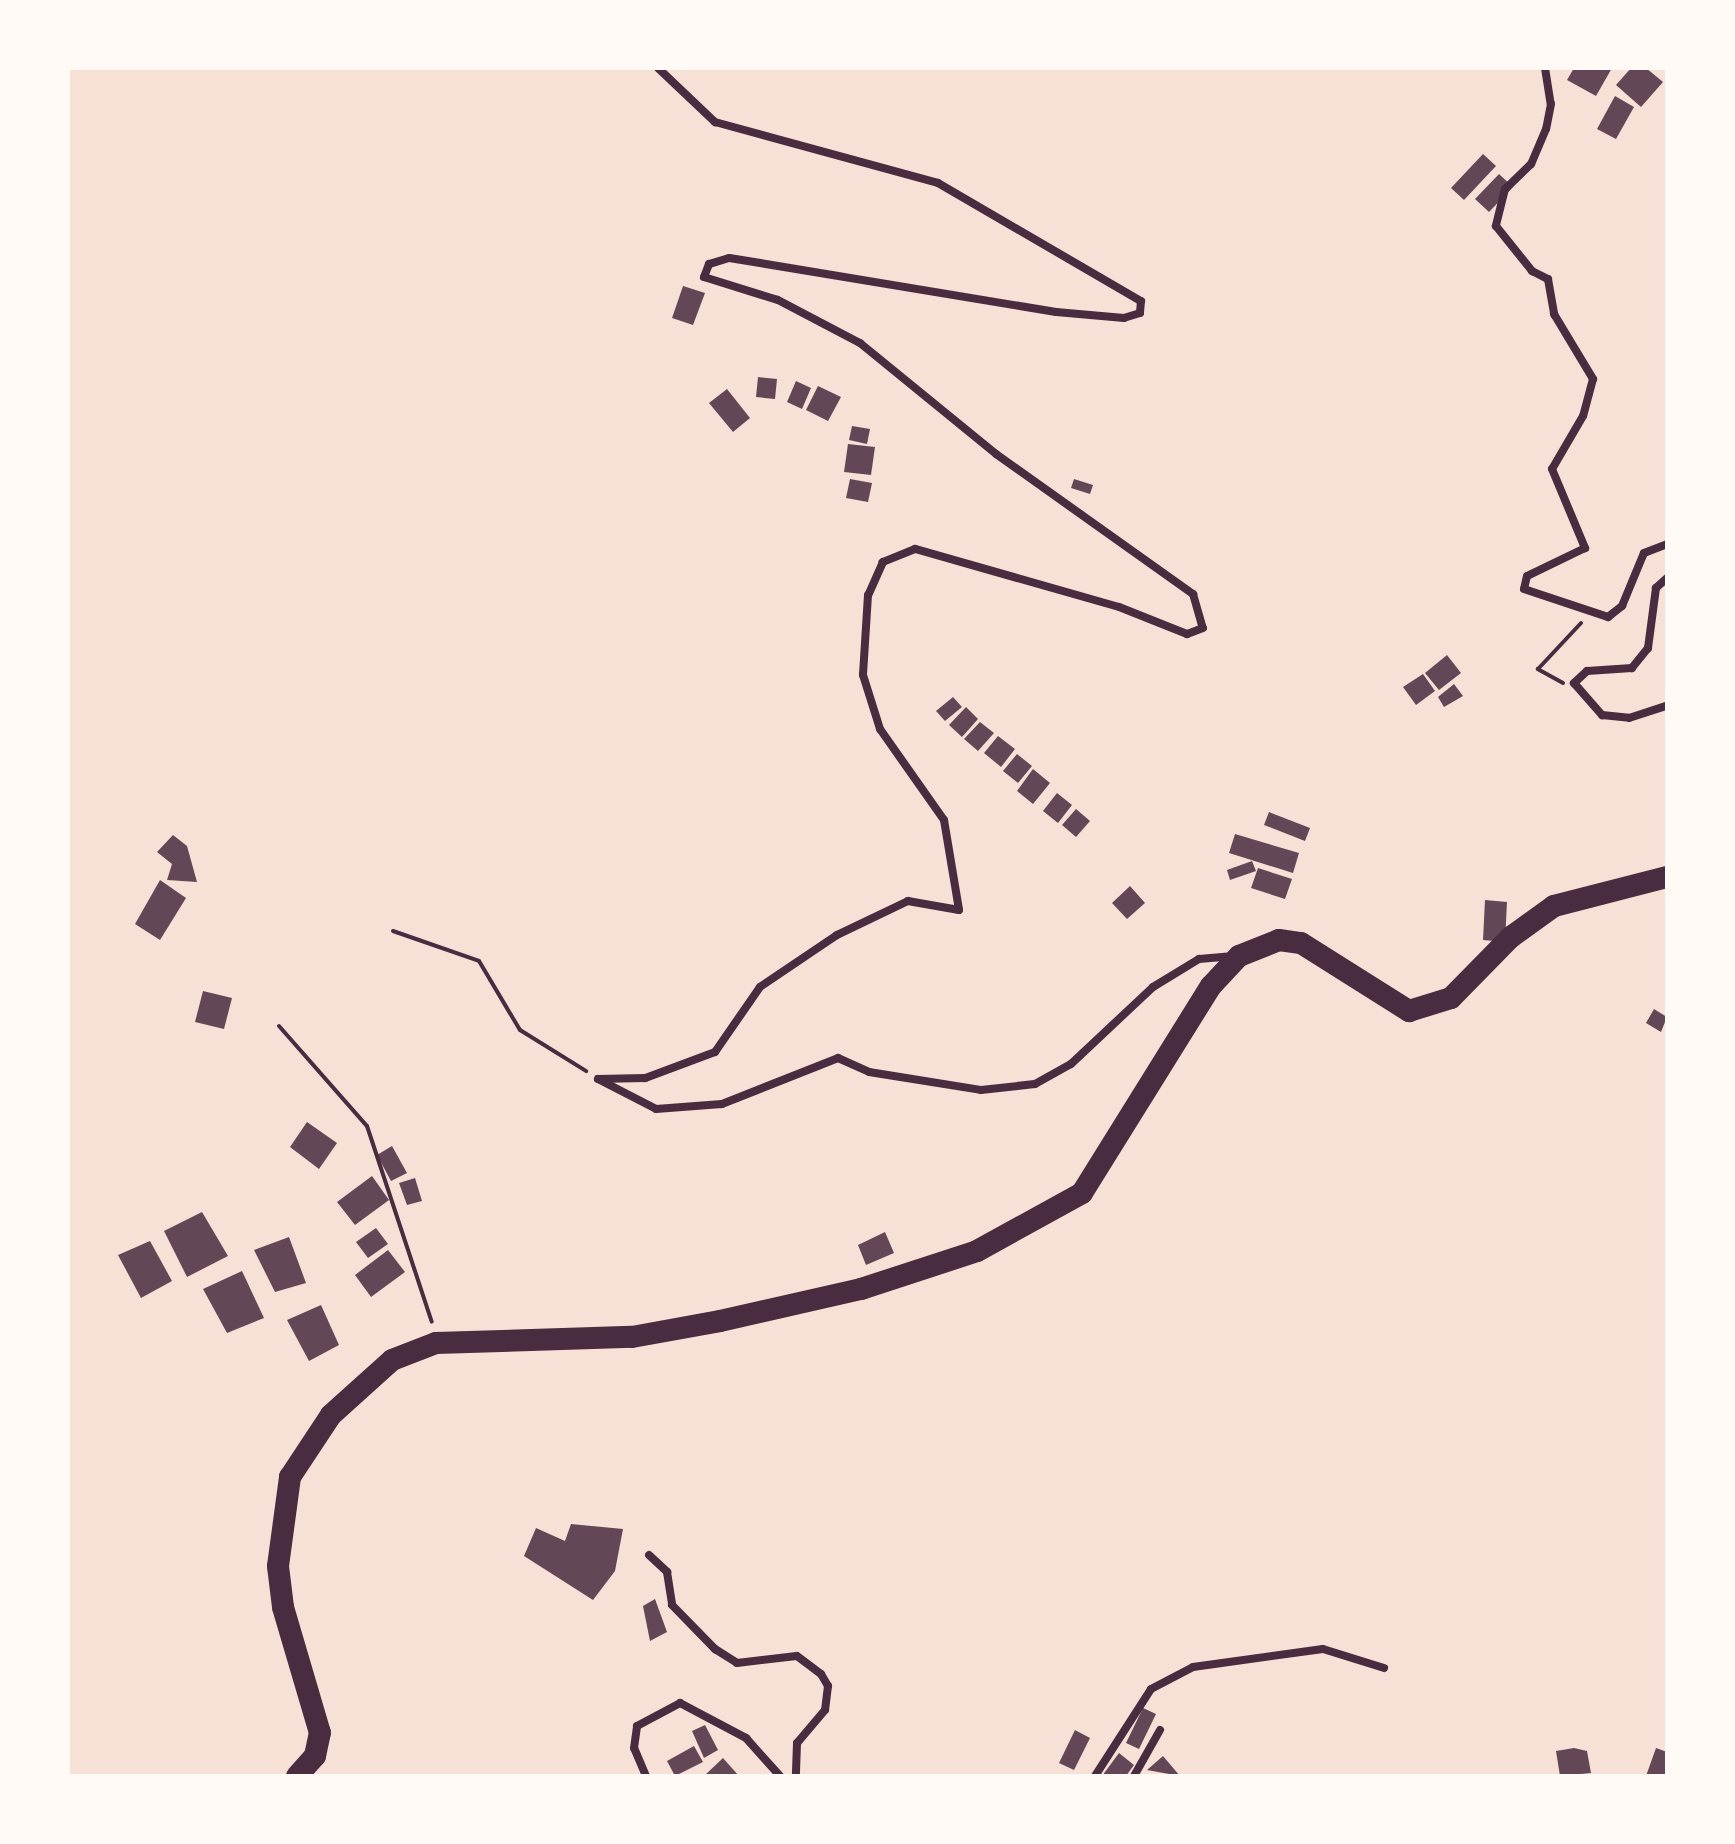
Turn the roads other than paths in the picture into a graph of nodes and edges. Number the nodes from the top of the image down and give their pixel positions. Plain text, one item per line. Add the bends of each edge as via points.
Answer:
1 (658, 68) edge
2 (1545, 68) edge
3 (1667, 544) edge
4 (1667, 578) edge
5 (1667, 706) edge
6 (1667, 877) edge
7 (1239, 956) junction
8 (649, 1555) dead end
9 (1384, 1668) dead end
10 (1160, 1730) dead end
11 (297, 1776) edge
12 (646, 1776) edge
13 (780, 1776) edge
14 (796, 1776) edge
15 (1095, 1776) edge
16 (1134, 1776) edge

1 - 7 street via 715,122 938,183 1141,301 1140,313 1124,318 1056,312 729,258 709,264 704,277 778,300 860,343 996,454 1193,594 1203,628 1187,634 1119,607 915,549 883,562 868,595 863,675 880,729 944,820 959,910 908,901 837,935 760,987 715,1052 645,1078 598,1079 656,1109 722,1104 838,1058 869,1072 981,1090 1035,1084 1071,1064 1153,987 1199,959
2 - 3 street via 1551,104 1546,129 1531,164 1505,189 1496,226 1532,271 1548,279 1554,314 1593,379 1583,416 1552,469 1585,548 1527,576 1524,589 1608,617 1622,606 1644,553
4 - 5 street via 1656,588 1648,648 1632,668 1587,671 1574,683 1602,715 1629,718
6 - 7 highway via 1554,906 1511,937 1451,998 1409,1011 1301,943 1279,940
7 - 11 highway via 1211,986 1082,1193 977,1251 861,1289 632,1337 441,1343 392,1360 359,1386 309,1440 290,1477 278,1566 283,1607 320,1733 315,1756
8 - 14 street via 667,1572 672,1605 715,1649 737,1663 797,1656 821,1674 828,1686 825,1710 797,1743
9 - 15 street via 1323,1649 1193,1667 1151,1689
10 - 16 street
12 - 13 street via 634,1748 637,1726 680,1703 746,1738

